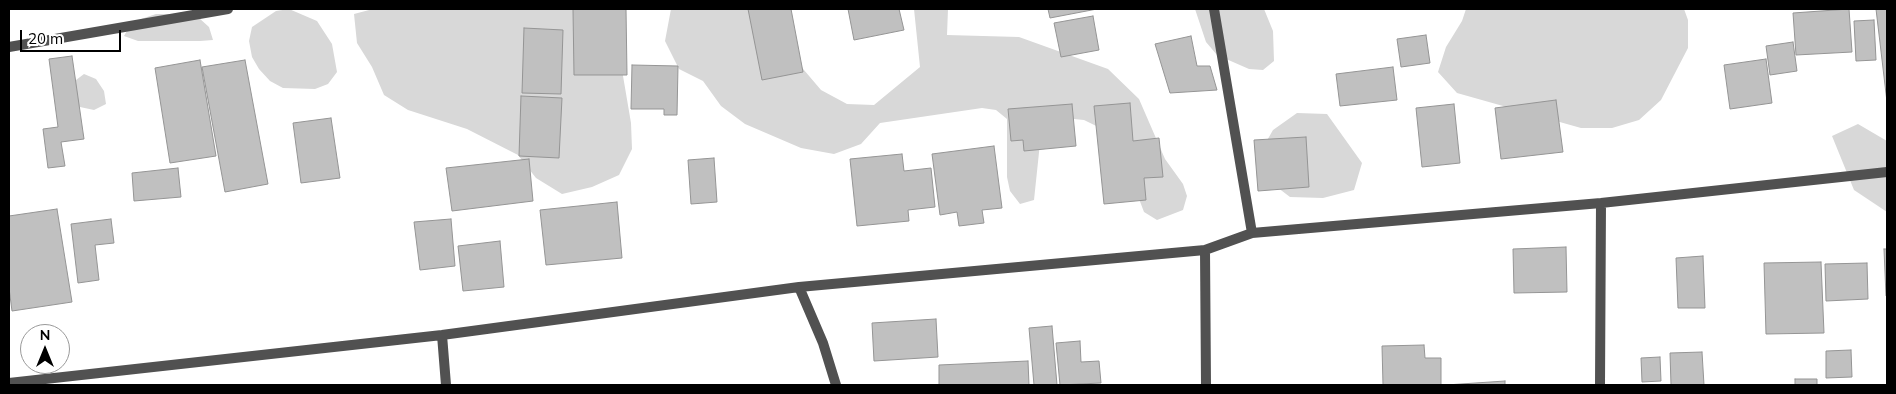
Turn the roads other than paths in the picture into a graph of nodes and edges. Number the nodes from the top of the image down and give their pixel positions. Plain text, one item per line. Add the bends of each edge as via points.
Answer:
1 (228, 9) edge
2 (1214, 9) edge
3 (9, 47) edge
4 (1887, 172) edge
5 (1601, 203) junction
6 (1252, 233) junction
7 (1205, 250) junction
8 (799, 287) junction
9 (442, 335) junction
10 (77, 380) edge
11 (9, 382) edge
12 (446, 385) edge
13 (836, 385) edge
14 (1206, 385) edge
15 (1600, 385) edge

1 - 3 street
2 - 6 street
4 - 5 street
5 - 6 street
5 - 15 street
6 - 7 street
7 - 8 street
7 - 14 street
8 - 9 street
8 - 13 street
9 - 10 street
9 - 12 street
10 - 11 street

